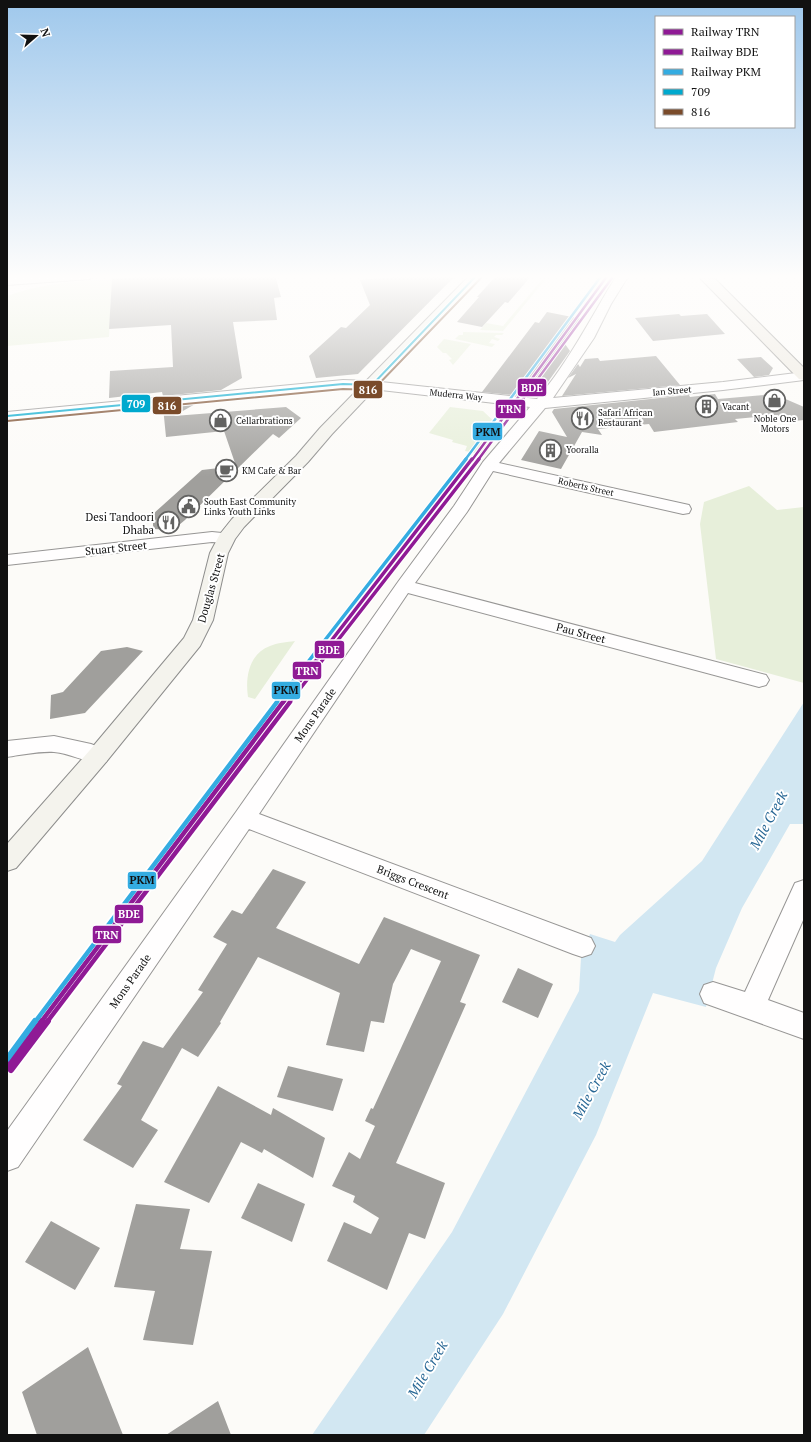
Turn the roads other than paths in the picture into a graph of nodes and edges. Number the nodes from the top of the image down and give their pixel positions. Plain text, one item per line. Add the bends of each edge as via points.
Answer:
1 (413, 342) edge
2 (584, 342) edge
3 (770, 342) edge
4 (804, 376) edge
5 (372, 386) junction
6 (540, 404) junction
7 (7, 416) edge
8 (489, 465) junction
9 (684, 509) dead end
10 (226, 538) junction
11 (7, 560) edge
12 (404, 586) junction
13 (759, 680) dead end
14 (7, 749) edge
15 (98, 756) junction
16 (244, 818) junction
17 (7, 861) edge
18 (804, 890) edge
19 (582, 946) dead end
20 (713, 994) dead end
21 (752, 1007) junction
22 (804, 1026) edge
23 (7, 1156) edge

1 - 5 main road, Douglas Street
2 - 6 street, Mons Parade
3 - 4 main road
4 - 6 street, Ian Street
5 - 6 street, Muderra Way
5 - 7 street, Muderra Way via 343,384
5 - 10 main road, Douglas Street via 326,431
6 - 8 street, Mons Parade
8 - 9 street, Roberts Street
8 - 12 street, Mons Parade
10 - 11 street, Stuart Street
10 - 15 main road, Douglas Street via 219,553 203,620 193,641
12 - 13 street, Pau Street
12 - 16 street, Mons Parade
14 - 15 street via 54,744
15 - 17 main road, Douglas Street
16 - 19 street, Briggs Crescent
16 - 23 street, Mons Parade
18 - 21 street
20 - 21 street
21 - 22 street

